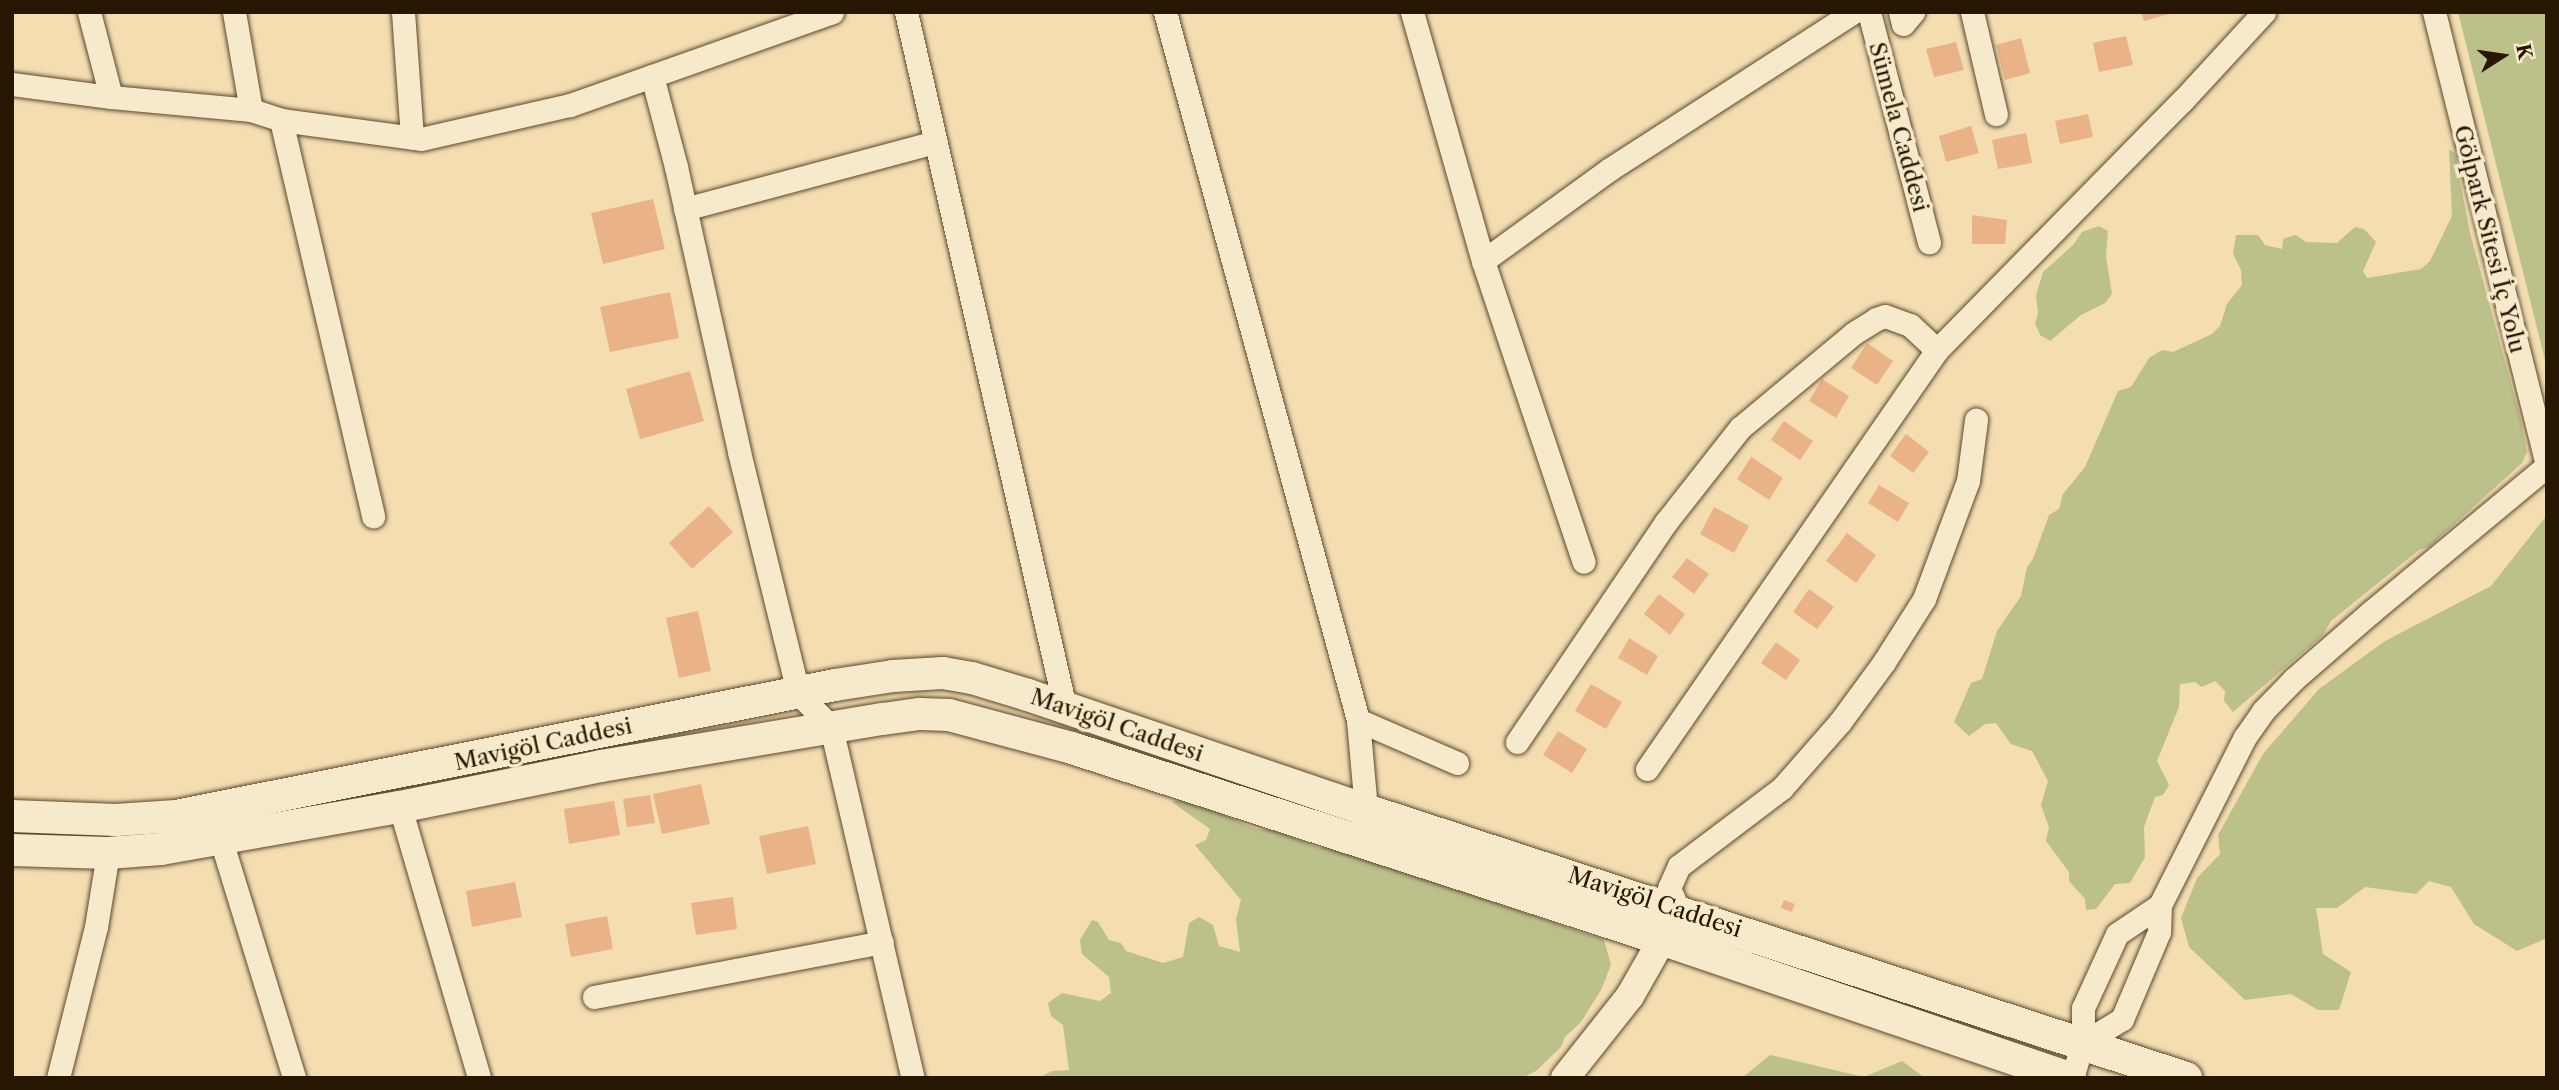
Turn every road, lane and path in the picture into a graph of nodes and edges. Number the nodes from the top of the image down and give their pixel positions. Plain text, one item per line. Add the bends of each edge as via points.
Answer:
1 (89, 12) edge
2 (234, 12) edge
3 (403, 12) edge
4 (831, 12) edge
5 (906, 12) edge
6 (1165, 12) edge
7 (1412, 12) edge
8 (1854, 12) edge
9 (1869, 12) edge
10 (1900, 12) edge
11 (1913, 12) edge
12 (1972, 12) edge
13 (2264, 12) edge
14 (2434, 12) edge
15 (652, 76) junction
16 (12, 84) edge
17 (111, 97) junction
18 (251, 110) junction
19 (1996, 114) dead end
20 (281, 120) junction
21 (411, 138) junction
22 (935, 142) junction
23 (685, 209) junction
24 (1929, 242) dead end
25 (1483, 261) junction
26 (1937, 350) junction
27 (1976, 420) dead end
28 (2547, 466) edge
29 (373, 516) dead end
30 (1584, 562) dead end
31 (798, 693) junction
32 (1065, 708) junction
33 (1358, 720) junction
34 (831, 727) junction
35 (1517, 742) dead end
36 (1457, 764) dead end
37 (1647, 769) dead end
38 (400, 807) junction
39 (1366, 810) junction
40 (12, 816) edge
41 (221, 840) junction
42 (12, 850) edge
43 (107, 853) junction
44 (2160, 905) junction
45 (1678, 909) junction
46 (1664, 940) junction
47 (882, 942) junction
48 (2112, 945) junction
49 (2147, 960) junction
50 (594, 997) dead end
51 (2083, 1043) junction
52 (58, 1078) edge
53 (294, 1078) edge
54 (479, 1078) edge
55 (913, 1078) edge
56 (1565, 1078) edge
57 (2071, 1078) edge
58 (2186, 1078) edge

1 - 17 street
2 - 18 street
3 - 21 street
4 - 15 street
5 - 22 street
6 - 33 street
7 - 25 street
8 - 25 street via 1610,169
9 - 24 street, Sümela Caddesi
10 - 11 street via 1903,24
12 - 19 street
13 - 26 street via 2182,102
14 - 28 street, Gölpark Sitesi İç Yolu
15 - 21 street via 570,105
15 - 23 street
16 - 17 street
17 - 18 street
18 - 20 street
20 - 21 street
20 - 29 street
22 - 23 street
22 - 32 street
23 - 31 street
25 - 30 street
26 - 35 street via 1910,325 1894,318 1876,319 1740,428 1666,522
26 - 37 street
27 - 45 street via 1968,481 1924,599 1840,722 1782,788 1679,866 1669,888
28 - 44 street via 2304,671 2263,711 2245,737
31 - 32 main road, Mavigöl Caddesi via 893,676 943,673
31 - 34 street
31 - 40 main road, Mavigöl Caddesi via 176,816 116,820
32 - 39 main road, Mavigöl Caddesi
33 - 36 street
33 - 39 street
34 - 38 main road, Mavigöl Caddesi via 601,766
34 - 46 main road, Mavigöl Caddesi via 920,714 979,721
34 - 47 street
38 - 41 main road, Mavigöl Caddesi
38 - 54 street
39 - 45 main road, Mavigöl Caddesi
41 - 43 main road, Mavigöl Caddesi
41 - 53 street
42 - 43 main road, Mavigöl Caddesi
43 - 52 street via 96,927
44 - 48 street via 2118,934
44 - 49 street via 2159,932
45 - 46 street
45 - 51 main road, Mavigöl Caddesi
46 - 56 street via 1630,996
46 - 57 main road, Mavigöl Caddesi
47 - 50 street
47 - 55 street
48 - 49 street via 2129,960
48 - 51 street via 2083,1008
49 - 51 street via 2122,1019
51 - 57 street
51 - 58 main road, Mavigöl Caddesi

